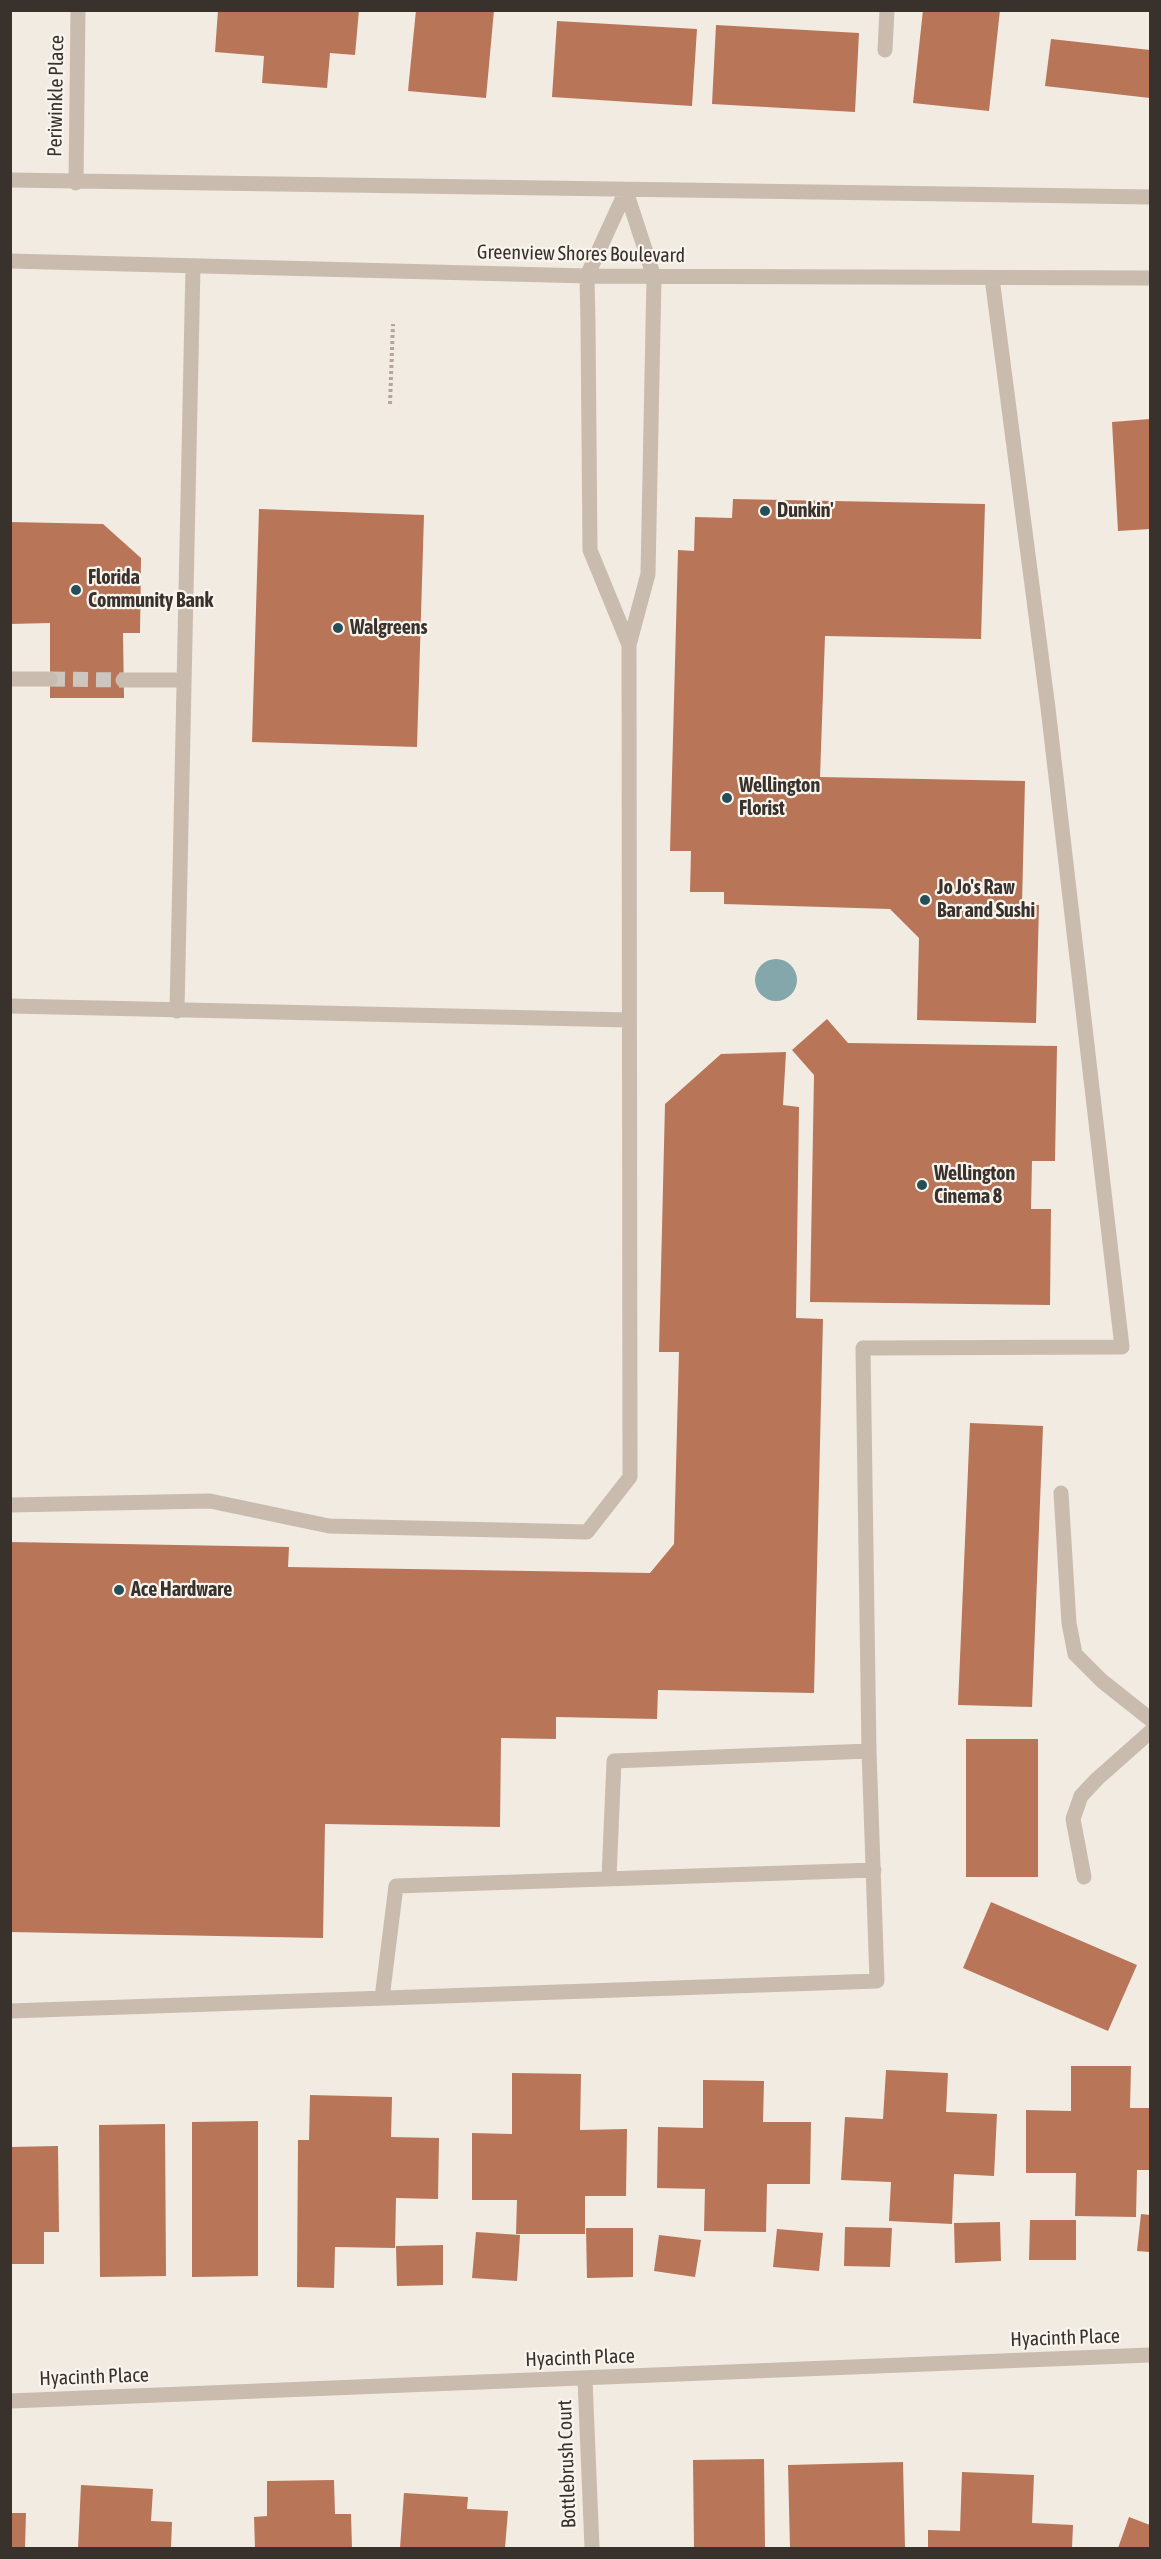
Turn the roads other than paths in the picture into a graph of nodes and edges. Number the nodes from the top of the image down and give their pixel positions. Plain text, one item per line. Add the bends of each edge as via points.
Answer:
1 (78, 10) edge
2 (886, 10) edge
3 (885, 50) dead end
4 (10, 180) edge
5 (76, 183) junction
6 (626, 191) junction
7 (1150, 197) edge
8 (10, 261) edge
9 (193, 266) junction
10 (587, 276) junction
11 (654, 277) junction
12 (992, 278) junction
13 (1150, 278) edge
14 (629, 645) junction
15 (10, 679) edge
16 (50, 679) tunnel mouth
17 (123, 680) tunnel mouth
18 (184, 680) junction
19 (10, 1006) edge
20 (177, 1011) junction
21 (629, 1020) junction
22 (1061, 1493) dead end
23 (10, 1505) edge
24 (1150, 1719) edge
25 (1150, 1732) edge
26 (869, 1751) junction
27 (874, 1870) junction
28 (1084, 1877) dead end
29 (609, 1878) junction
30 (382, 1998) junction
31 (10, 2011) edge
32 (1150, 2355) edge
33 (585, 2379) junction
34 (10, 2401) edge
35 (592, 2548) edge

1 - 5 street, Periwinkle Place
2 - 3 street
4 - 5 street
5 - 6 street
6 - 7 street
6 - 10 street
6 - 11 street
8 - 9 street, Greenview Shores Boulevard
9 - 10 street, Greenview Shores Boulevard
9 - 18 street
10 - 11 street, Greenview Shores Boulevard
10 - 14 street via 590,550
11 - 12 street, Greenview Shores Boulevard
11 - 14 street via 648,573
12 - 13 street, Greenview Shores Boulevard
12 - 26 street via 1048,708 1122,1347 863,1348
14 - 21 street
15 - 16 street
17 - 18 street
18 - 20 street
19 - 20 street
20 - 21 street
21 - 23 street via 630,1477 587,1532 329,1526 210,1501
22 - 24 street via 1069,1623 1075,1654
25 - 28 street via 1081,1796 1073,1819
26 - 27 street
26 - 29 street via 614,1761
27 - 29 street
27 - 30 street via 877,1981
29 - 30 street via 396,1886
30 - 31 street
32 - 33 street, Hyacinth Place
33 - 34 street, Hyacinth Place
33 - 35 street, Bottlebrush Court

